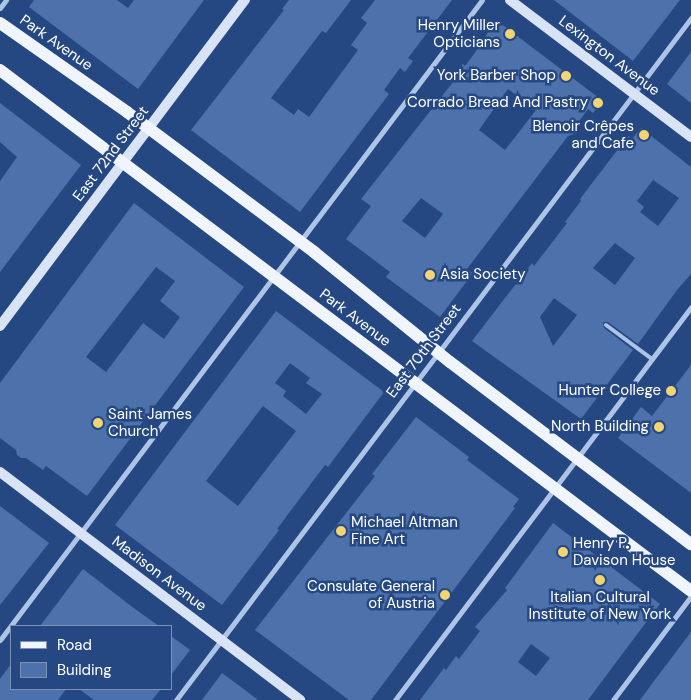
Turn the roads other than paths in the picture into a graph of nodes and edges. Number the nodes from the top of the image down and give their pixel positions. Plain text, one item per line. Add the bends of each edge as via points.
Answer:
1 (6, 0) edge
2 (245, 0) edge
3 (482, 0) edge
4 (510, 0) edge
5 (0, 8) edge
6 (691, 18) edge
7 (0, 23) edge
8 (0, 70) edge
9 (634, 94) junction
10 (148, 129) junction
11 (691, 137) edge
12 (122, 163) junction
13 (299, 241) junction
14 (273, 276) junction
15 (691, 307) edge
16 (606, 324) dead end
17 (0, 326) edge
18 (438, 353) junction
19 (652, 359) junction
20 (415, 383) junction
21 (577, 458) junction
22 (0, 472) edge
23 (554, 488) junction
24 (81, 533) junction
25 (691, 544) edge
26 (691, 591) edge
27 (691, 596) edge
28 (11, 625) edge
29 (10, 627) edge
30 (0, 640) edge
31 (221, 640) junction
32 (176, 700) edge
33 (300, 700) edge
34 (395, 700) edge
35 (613, 700) edge

1 - 5 street
2 - 10 main road, East 72nd Street
3 - 13 street
4 - 9 main road, Lexington Avenue
6 - 9 street, East 70th Street
7 - 10 main road, Park Avenue
8 - 12 main road, Park Avenue
9 - 11 main road, Lexington Avenue
9 - 18 street, East 70th Street
10 - 12 main road, East 72nd Street
10 - 13 main road, Park Avenue
12 - 14 main road, Park Avenue
12 - 17 main road, East 72nd Street
13 - 14 street
13 - 18 main road, Park Avenue
14 - 20 main road, Park Avenue
14 - 24 street
15 - 19 street
16 - 19 lane
18 - 20 street, East 70th Street
18 - 21 main road, Park Avenue
19 - 21 street
20 - 23 main road, Park Avenue
20 - 31 street, East 70th Street
21 - 23 street
21 - 25 main road, Park Avenue
22 - 24 main road, Madison Avenue
23 - 26 main road, Park Avenue
23 - 34 street
24 - 28 street
24 - 31 main road, Madison Avenue
27 - 35 street
29 - 30 street
31 - 32 street, East 70th Street
31 - 33 main road, Madison Avenue

